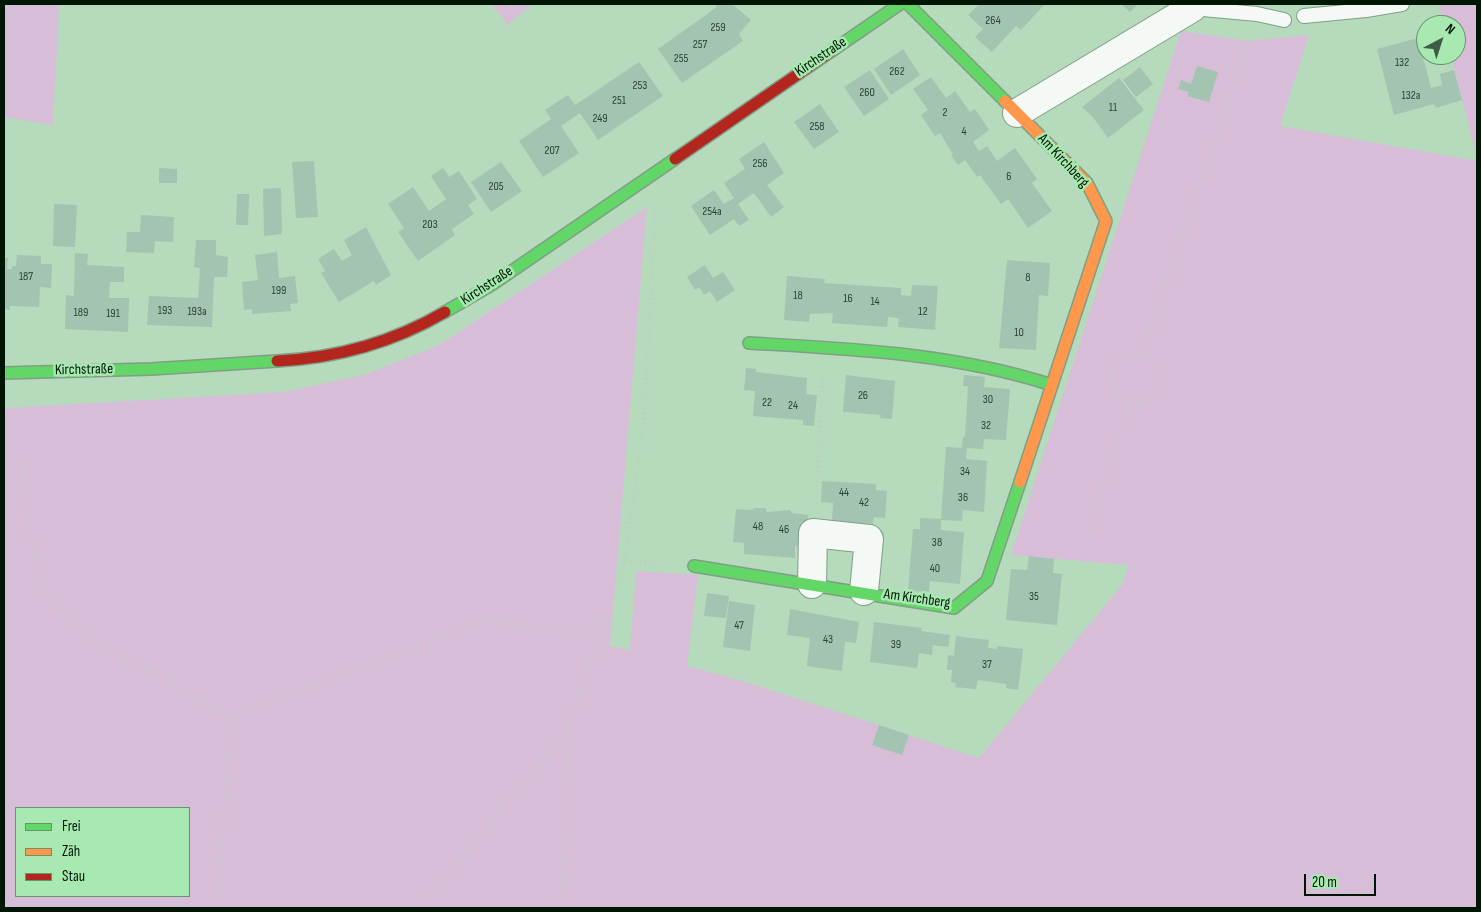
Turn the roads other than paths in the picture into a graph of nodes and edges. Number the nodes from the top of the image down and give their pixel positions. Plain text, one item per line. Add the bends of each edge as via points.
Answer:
1 (900, 4) edge
2 (908, 4) edge
3 (1402, 4) edge
4 (1192, 8) joint
5 (1304, 16) dead end
6 (1284, 20) dead end
7 (1017, 113) junction
8 (749, 343) dead end
9 (4, 373) edge
10 (1052, 385) junction
11 (694, 566) road end
12 (812, 584) junction
13 (864, 591) junction

1 - 9 street, Kirchstraße via 493,284 438,316 359,350 314,359 151,369
2 - 7 street, Am Kirchberg
3 - 5 lane
4 - 6 lane
4 - 7 street
7 - 10 street, Am Kirchberg via 1087,183 1106,221
8 - 10 street via 922,355 1022,374
10 - 13 street, Am Kirchberg via 987,581 954,608
11 - 12 street, Am Kirchberg
12 - 13 street, Am Kirchberg
12 - 13 street via 813,533 869,539

